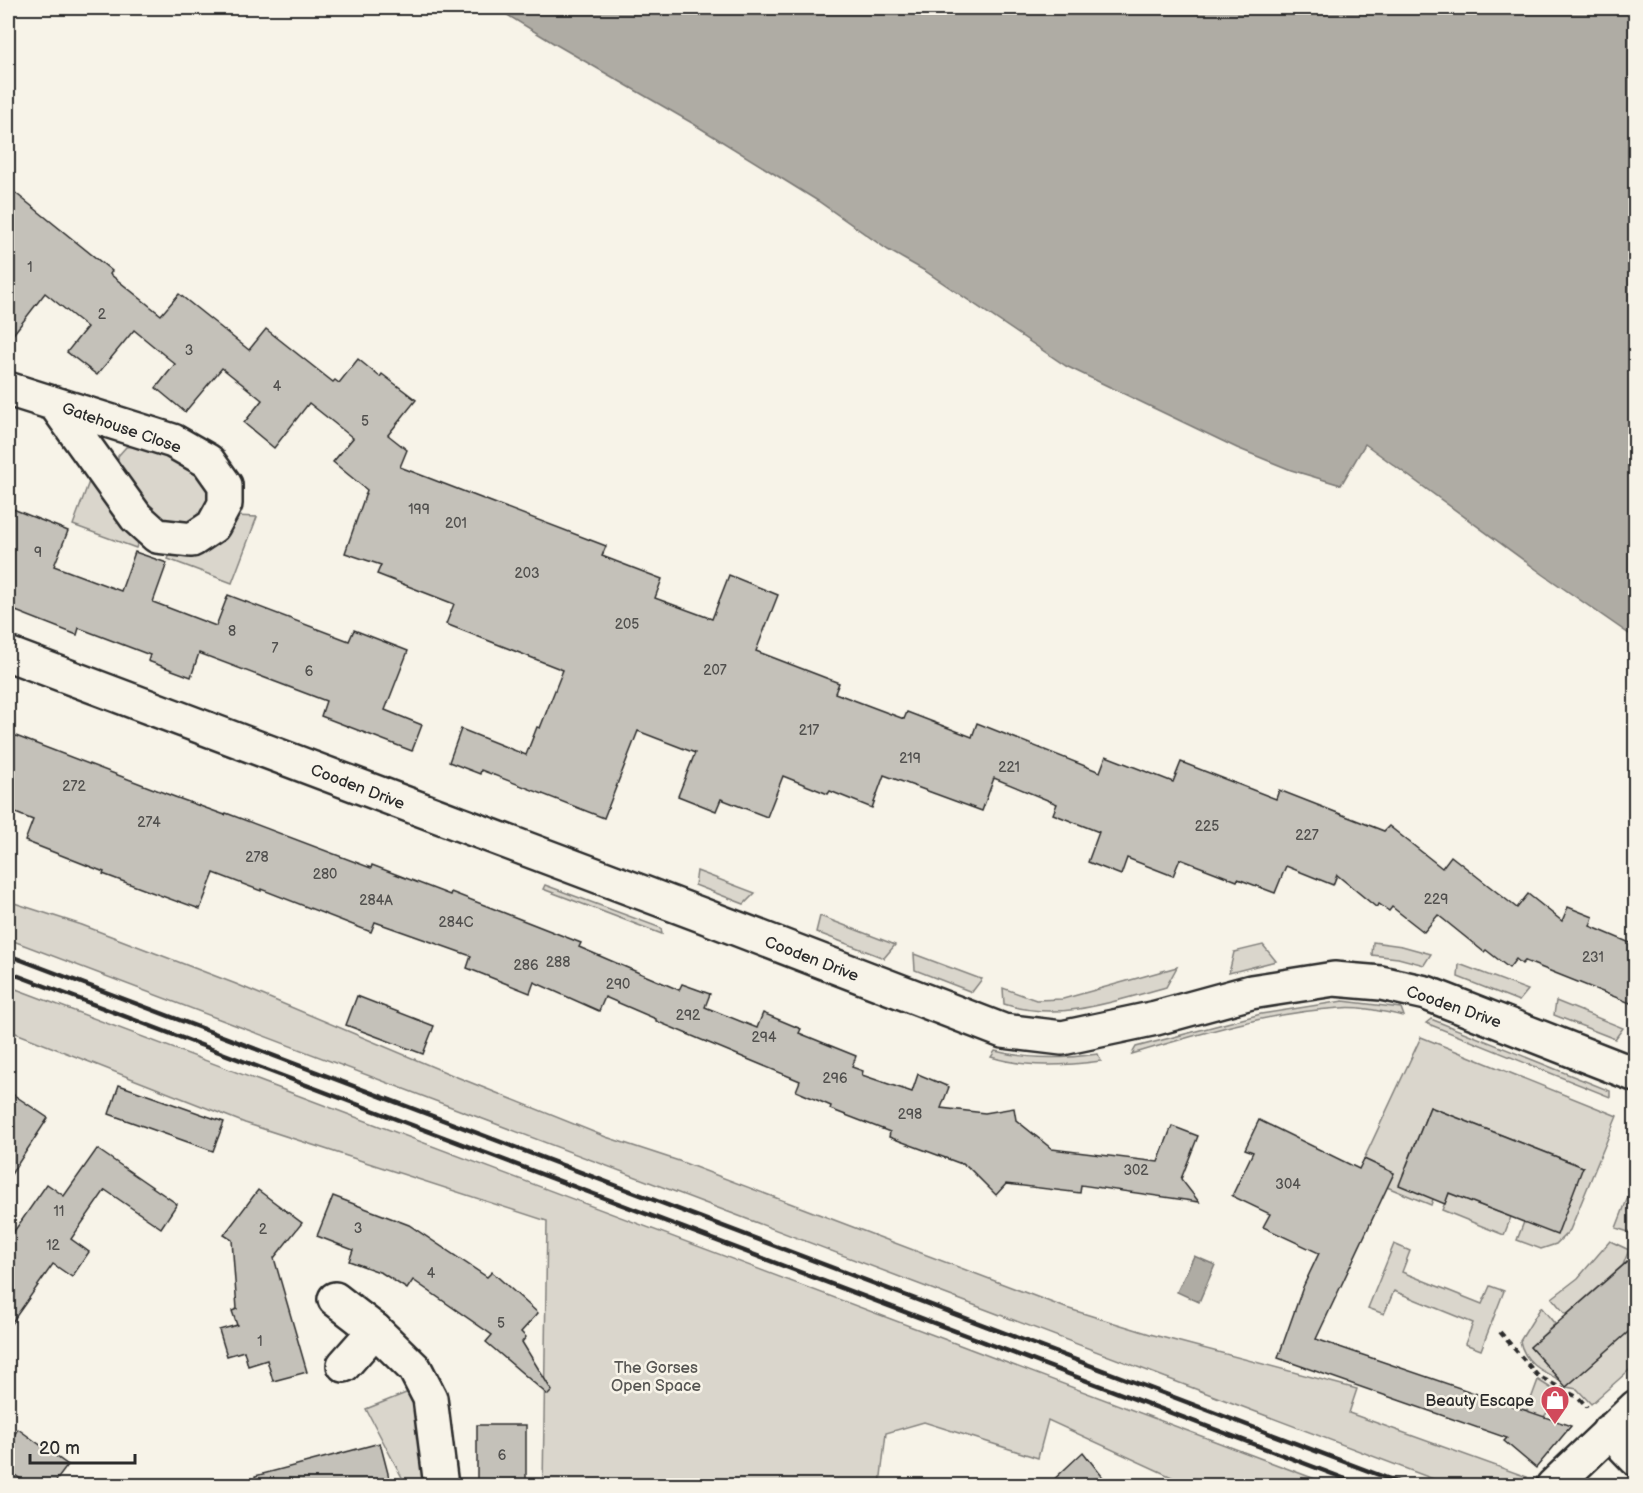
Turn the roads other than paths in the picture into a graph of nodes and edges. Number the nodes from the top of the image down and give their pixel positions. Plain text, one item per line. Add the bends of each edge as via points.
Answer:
1 (8, 390) edge
2 (55, 404) junction
3 (8, 654) edge
4 (1635, 1075) edge
5 (335, 1299) dead end
6 (375, 1330) junction
7 (345, 1365) dead end
8 (1635, 1407) edge
9 (1609, 1431) junction
10 (1635, 1459) edge
11 (441, 1485) edge
12 (1553, 1485) edge

1 - 2 main road, Gatehouse Close
2 - 2 main road, Gatehouse Close via 136,517 157,536 192,540 213,526 225,504 225,485 208,461 172,441
3 - 4 main road, Cooden Drive via 1003,1031 1062,1038 1251,992 1334,979 1381,983 1426,993
5 - 6 main road
6 - 7 main road
6 - 11 main road via 415,1369 430,1398
8 - 9 main road
9 - 10 main road
9 - 12 main road

